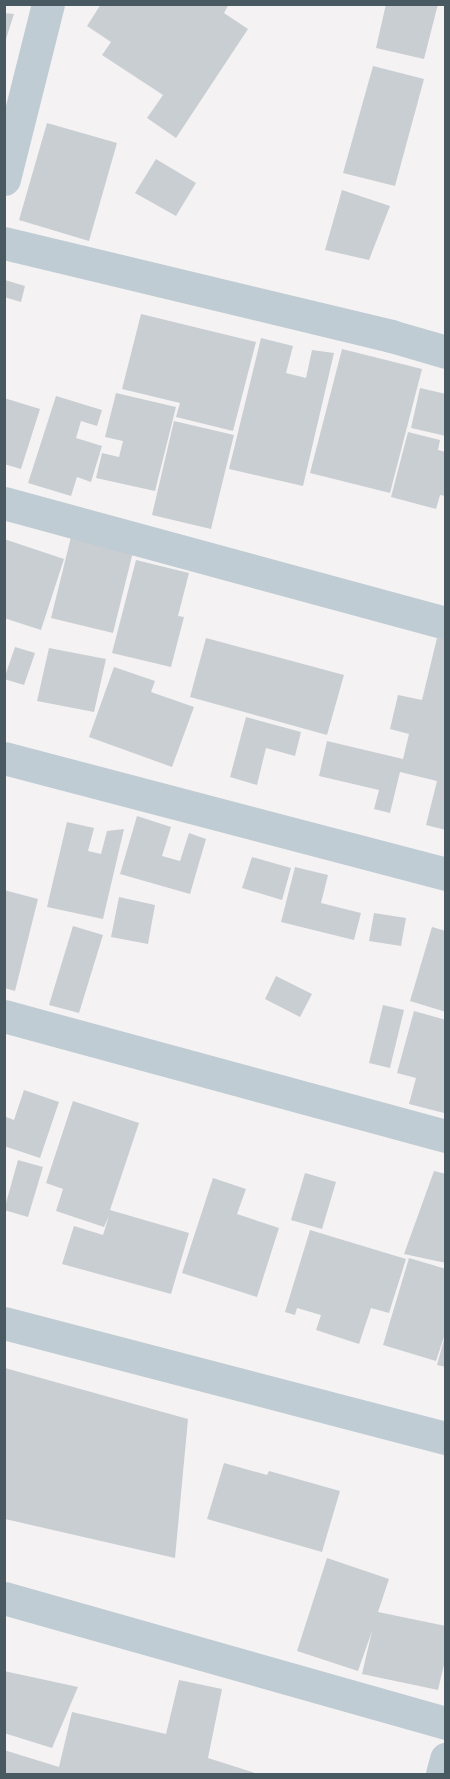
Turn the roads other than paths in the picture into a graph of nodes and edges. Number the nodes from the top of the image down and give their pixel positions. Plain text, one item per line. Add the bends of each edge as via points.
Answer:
1 (48, 4) edge
2 (4, 179) edge
3 (4, 243) edge
4 (446, 352) edge
5 (4, 503) edge
6 (446, 623) edge
7 (4, 758) edge
8 (446, 874) edge
9 (4, 1016) edge
10 (446, 1136) edge
11 (4, 1323) edge
12 (446, 1438) edge
13 (4, 1598) edge
14 (446, 1723) edge
15 (446, 1759) edge
16 (442, 1774) edge

1 - 2 street
3 - 4 street
5 - 6 street
7 - 8 street
9 - 10 street
11 - 12 street
13 - 14 street
15 - 16 street

